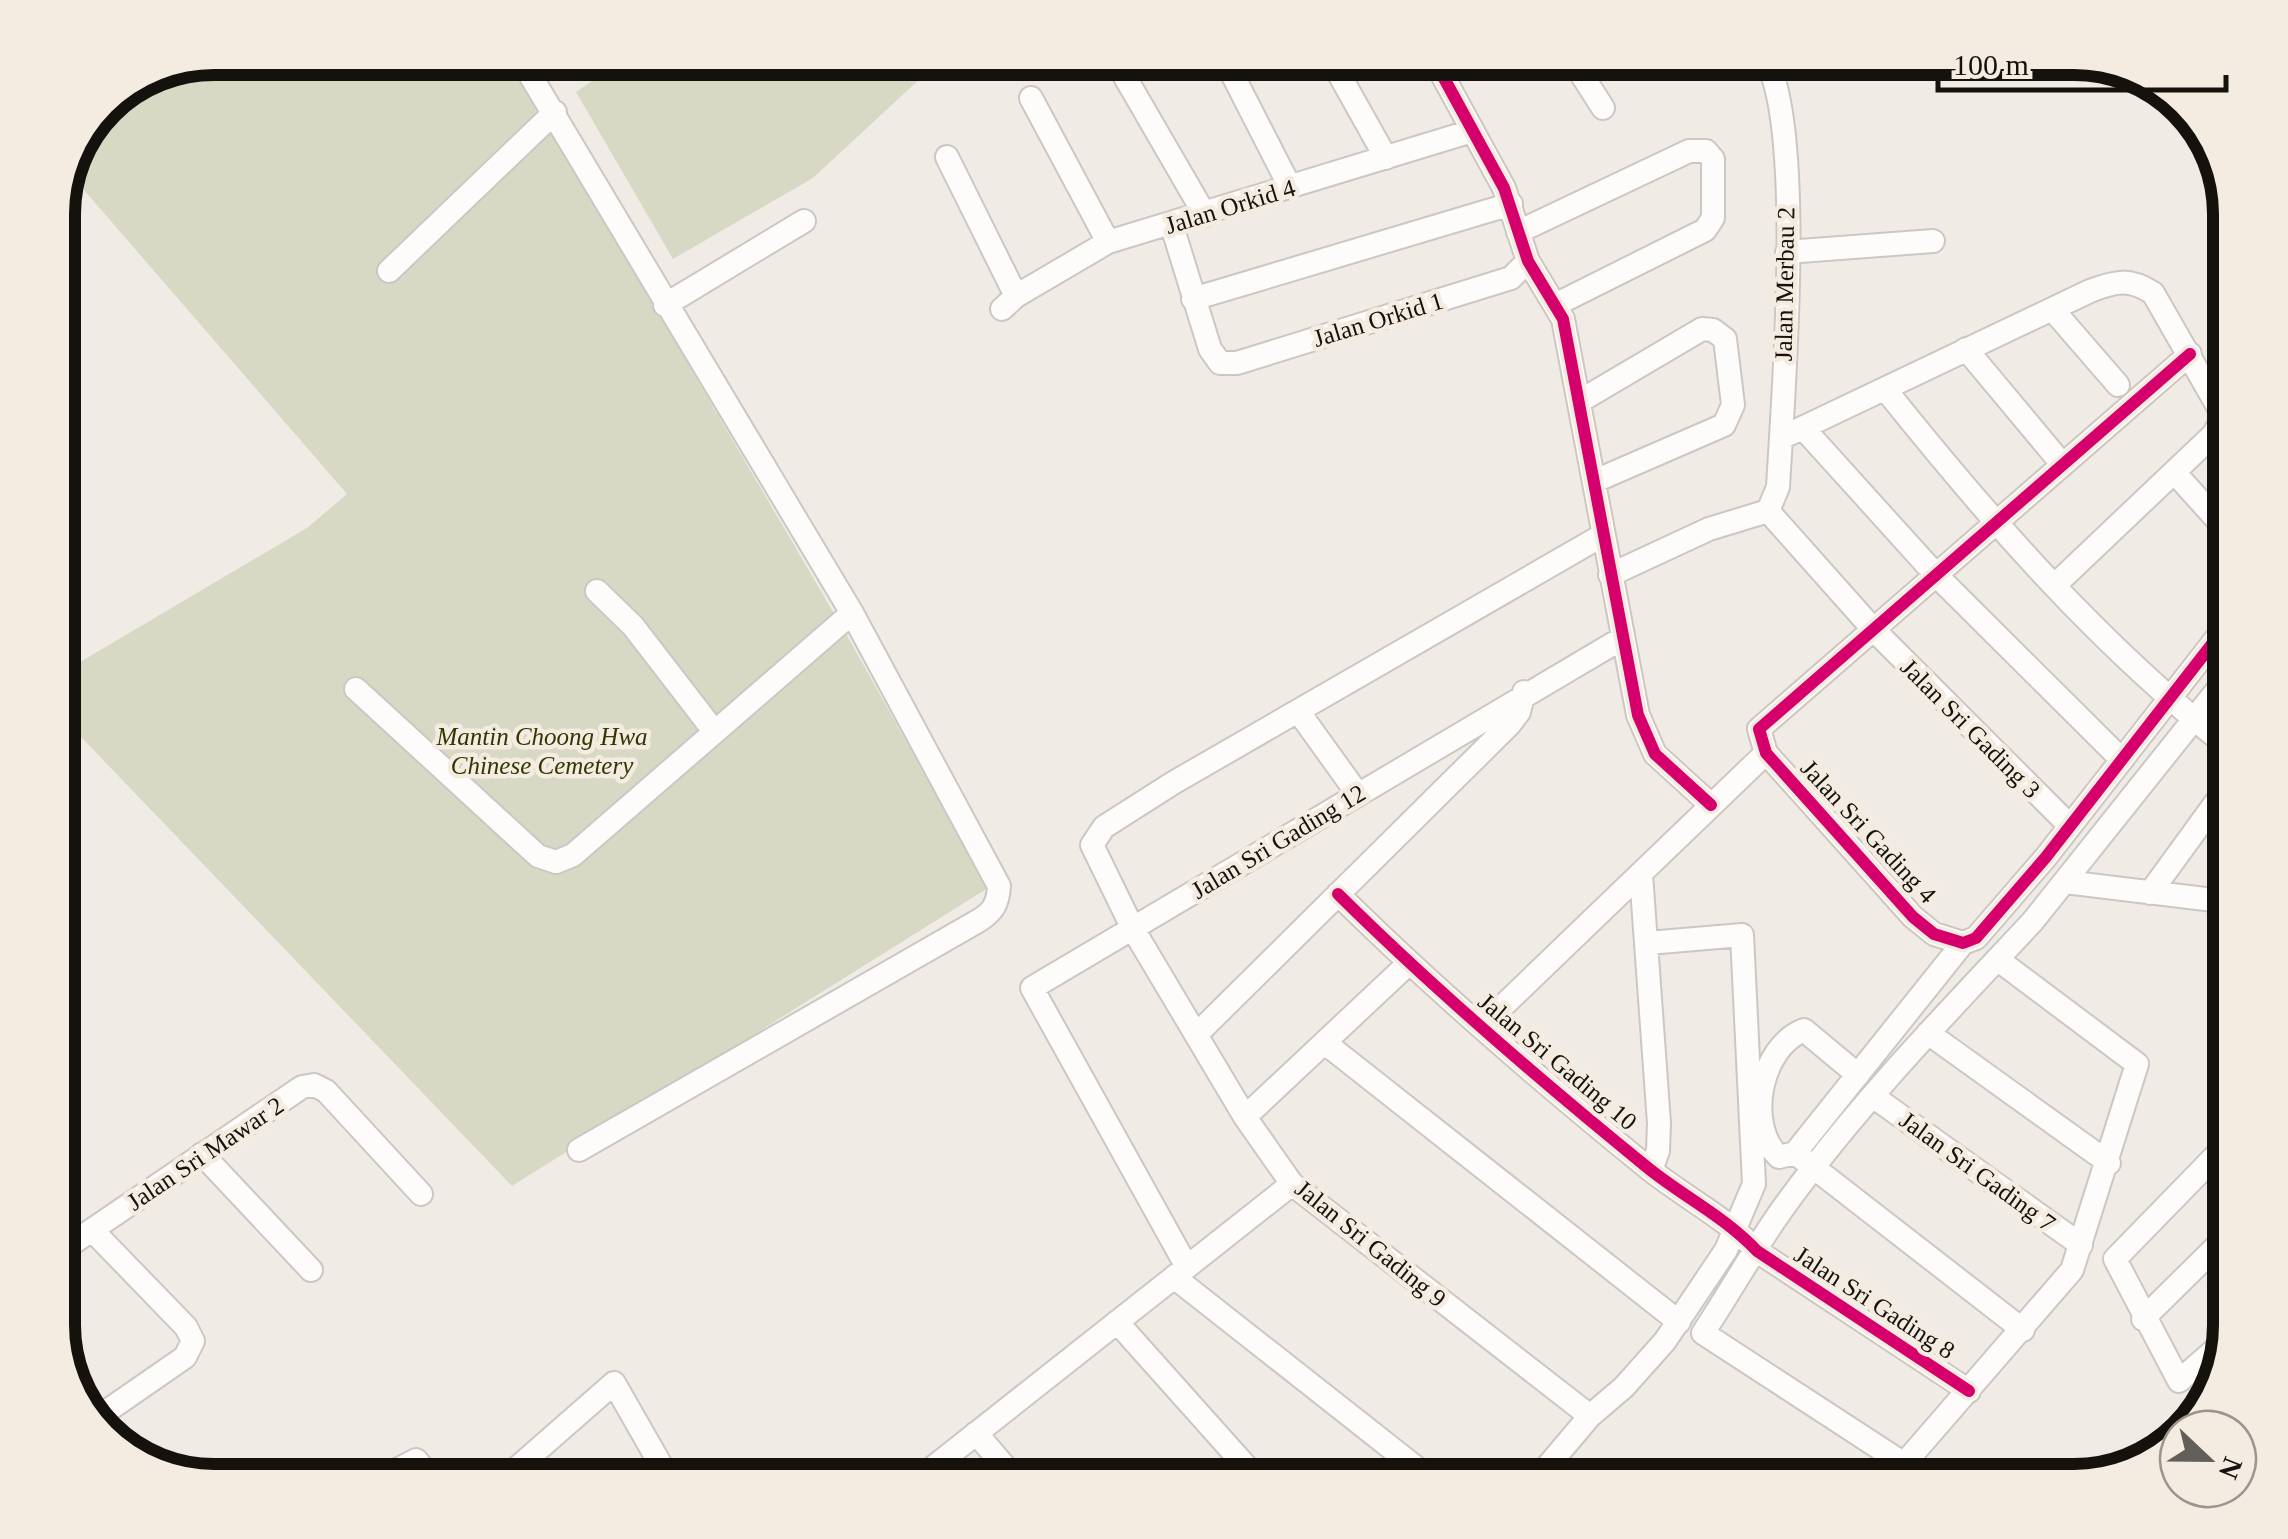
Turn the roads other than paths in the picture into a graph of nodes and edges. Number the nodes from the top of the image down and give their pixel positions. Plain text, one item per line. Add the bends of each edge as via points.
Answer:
1 (531, 75) edge
2 (1124, 75) edge
3 (1233, 75) edge
4 (1340, 75) edge
5 (1442, 75) edge
6 (1583, 75) edge
7 (1772, 75) edge
8 (1030, 98) dead end
9 (1603, 108) dead end
10 (554, 112) junction
11 (1472, 130) junction
12 (947, 157) dead end
13 (1386, 158) junction
14 (1290, 188) junction
15 (1511, 204) junction
16 (1205, 215) junction
17 (804, 221) dead end
18 (1172, 226) junction
19 (1518, 232) junction
20 (1933, 241) dead end
21 (1108, 242) junction
22 (1787, 252) junction
23 (1528, 261) junction
24 (389, 272) dead end
25 (1193, 299) junction
26 (1557, 304) junction
27 (665, 305) junction
28 (2053, 310) junction
29 (1966, 349) junction
30 (2190, 354) junction
31 (2118, 385) dead end
32 (1886, 389) junction
33 (2213, 397) edge
34 (1580, 401) junction
35 (1804, 429) junction
36 (2213, 435) edge
37 (1780, 438) junction
38 (2062, 464) junction
39 (2174, 472) junction
40 (1594, 481) junction
41 (1768, 510) junction
42 (2213, 515) edge
43 (1996, 524) junction
44 (1603, 536) junction
45 (1610, 575) junction
46 (1936, 575) junction
47 (2055, 585) junction
48 (597, 591) dead end
49 (852, 613) junction
50 (1873, 629) junction
51 (1621, 638) junction
52 (2213, 643) edge
53 (356, 689) dead end
54 (1524, 692) junction
55 (2213, 696) edge
56 (2170, 700) junction
57 (1298, 712) junction
58 (2195, 720) junction
59 (714, 731) junction
60 (2213, 734) edge
61 (1766, 753) junction
62 (2122, 760) junction
63 (1357, 793) junction
64 (1711, 804) junction
65 (2213, 806) edge
66 (2070, 826) junction
67 (1641, 874) junction
68 (2065, 882) junction
69 (2150, 893) junction
70 (1338, 894) junction
71 (2213, 900) edge
72 (1133, 928) junction
73 (1648, 943) junction
74 (1963, 944) junction
75 (1998, 959) junction
76 (1408, 964) junction
77 (1482, 1026) junction
78 (1198, 1033) junction
79 (1928, 1033) junction
80 (1325, 1043) junction
81 (1858, 1074) junction
82 (1874, 1096) junction
83 (1245, 1117) junction
84 (579, 1150) dead end
85 (202, 1154) junction
86 (2213, 1158) edge
87 (1804, 1161) junction
88 (2109, 1163) junction
89 (1651, 1170) junction
90 (1292, 1184) junction
91 (421, 1194) dead end
92 (1735, 1228) junction
93 (92, 1230) junction
94 (75, 1242) edge
95 (2081, 1244) junction
96 (2213, 1250) edge
97 (1757, 1251) junction
98 (311, 1270) dead end
99 (1180, 1272) junction
100 (2143, 1318) junction
101 (1117, 1322) junction
102 (1679, 1322) junction
103 (2023, 1330) junction
104 (2209, 1357) edge
105 (1969, 1391) junction
106 (106, 1412) edge
107 (1590, 1416) junction
108 (976, 1433) junction
109 (522, 1464) edge
110 (658, 1464) edge
111 (938, 1464) edge
112 (1002, 1464) edge
113 (1243, 1464) edge
114 (1411, 1464) edge
115 (1550, 1464) edge

1 - 10 street
2 - 16 street
3 - 14 street
4 - 13 street
5 - 11 street
6 - 9 street
7 - 22 street, Jalan Merbau 2 via 1784,139
8 - 21 street
10 - 24 street
10 - 27 street
11 - 13 street, Jalan Orkid 4
11 - 15 street
12 - 21 street, Jalan Orkid 4 via 1009,302
13 - 14 street, Jalan Orkid 4
14 - 16 street, Jalan Orkid 4
15 - 19 street
15 - 25 street
16 - 18 street, Jalan Orkid 4
17 - 27 street
18 - 21 street, Jalan Orkid 4
18 - 25 street
19 - 23 street
19 - 26 street via 1689,151 1713,158 1713,218 1705,230
20 - 22 street
22 - 37 street, Jalan Merbau 2
23 - 25 street, Jalan Orkid 1 via 1512,278 1237,363 1220,363
23 - 26 street
26 - 34 street
27 - 49 street
28 - 29 street
28 - 30 street via 2119,280 2136,282 2153,293
28 - 31 street
29 - 32 street
29 - 38 street
30 - 33 street
30 - 38 street
32 - 35 street
32 - 43 street
34 - 40 street
34 - 40 street via 1702,330 1725,339 1733,405 1724,426
35 - 37 street
35 - 46 street
36 - 39 street
37 - 41 street, Jalan Merbau 2 via 1778,487
38 - 43 street
39 - 42 street
39 - 47 street
40 - 44 street
41 - 45 street
41 - 50 street, Jalan Sri Gading 3
43 - 46 street
43 - 47 street
44 - 45 street
44 - 57 street
45 - 51 street
46 - 50 street
46 - 62 street
47 - 56 street
48 - 59 street via 633,626
49 - 59 street
49 - 84 street via 994,873 998,900 978,921
50 - 61 street, Jalan Sri Gading 4 via 1760,730
50 - 66 street, Jalan Sri Gading 3
51 - 54 street, Jalan Sri Gading 12
51 - 64 street via 1638,715 1655,754
52 - 56 street
53 - 59 street via 538,856 556,862 573,855
54 - 63 street, Jalan Sri Gading 12
54 - 70 street via 1510,724
55 - 58 street
56 - 58 street
56 - 62 street
57 - 63 street
57 - 72 street, Jalan Sri Gading 9 via 1104,827 1092,845
58 - 60 street
58 - 68 street
61 - 64 street
61 - 74 street, Jalan Sri Gading 4 via 1913,917
62 - 66 street
63 - 72 street, Jalan Sri Gading 12
64 - 67 street
65 - 69 street
66 - 74 street via 1976,938
67 - 73 street
67 - 77 street
68 - 69 street
68 - 75 street
69 - 71 street
70 - 76 street, Jalan Sri Gading 10
70 - 78 street
72 - 78 street, Jalan Sri Gading 9
72 - 99 street, Jalan Sri Gading 12 via 1032,988
73 - 89 street via 1659,1124
73 - 92 street via 1742,934 1754,1184
74 - 81 street
75 - 79 street
75 - 88 street via 2137,1064
76 - 77 street, Jalan Sri Gading 10
76 - 80 street
77 - 89 street, Jalan Sri Gading 10
78 - 83 street, Jalan Sri Gading 9
79 - 82 street
79 - 88 street
80 - 83 street
80 - 102 street
81 - 87 street
81 - 87 street via 1804,1030 1769,1064 1761,1092 1766,1140 1779,1156
82 - 87 street
82 - 95 street, Jalan Sri Gading 7
83 - 90 street, Jalan Sri Gading 9
85 - 91 street, Jalan Sri Mawar 2 via 302,1086 326,1091
85 - 93 street, Jalan Sri Mawar 2
85 - 98 street
86 - 100 street via 2115,1258
87 - 97 street
87 - 103 street
88 - 95 street
89 - 92 street, Jalan Sri Gading 10
90 - 99 street
90 - 107 street, Jalan Sri Gading 9
92 - 97 street, Jalan Sri Gading 10
92 - 102 street
93 - 94 street, Jalan Sri Mawar 2
93 - 106 street via 192,1341 186,1357
95 - 103 street via 2072,1270
96 - 100 street
97 - 105 street, Jalan Sri Gading 8
97 - 105 street via 1703,1333 1904,1464
99 - 101 street
99 - 114 street
100 - 104 street via 2179,1381
101 - 108 street
101 - 113 street
102 - 107 street
103 - 105 street
107 - 115 street
108 - 111 street
108 - 112 street
109 - 110 street via 614,1383

